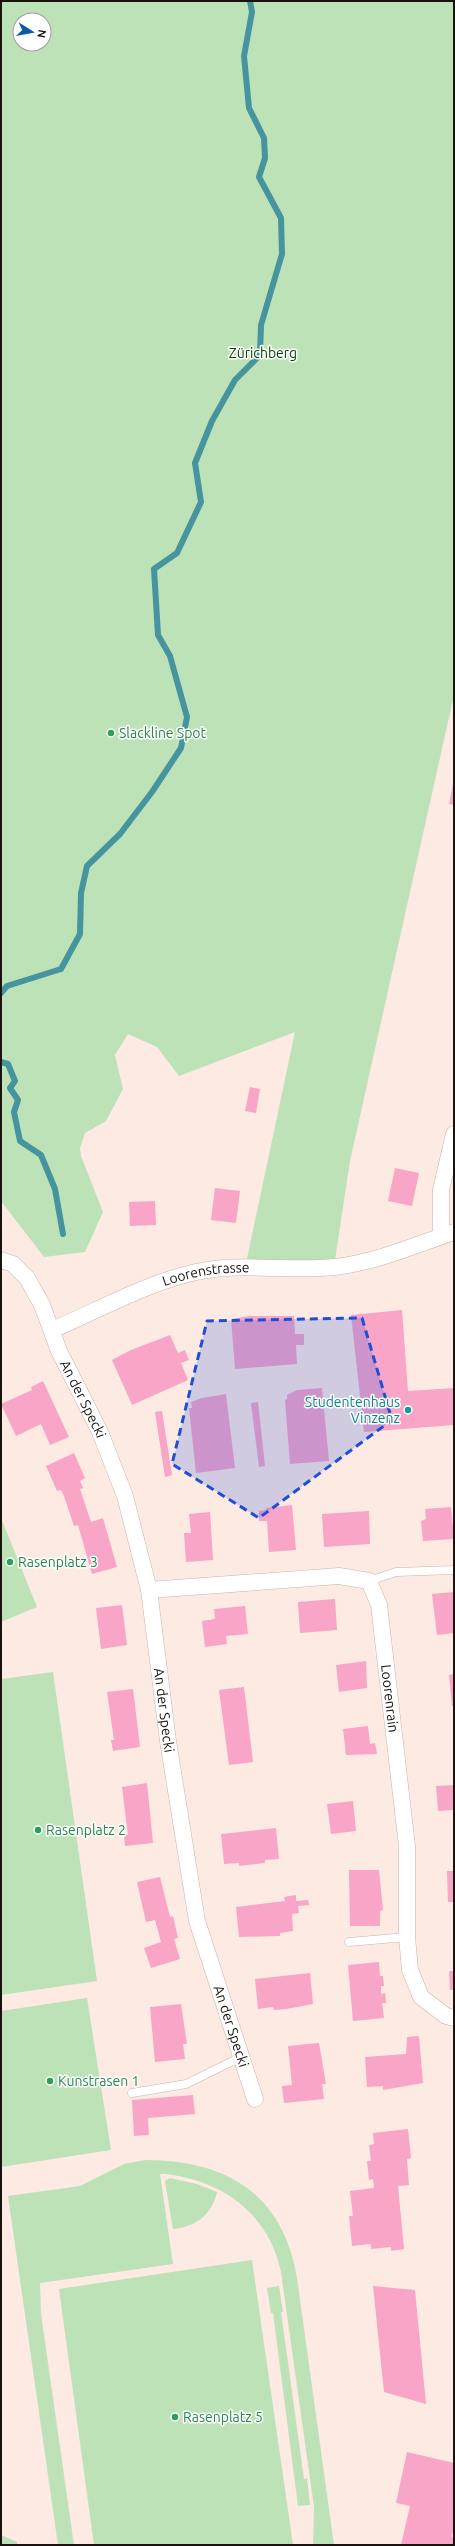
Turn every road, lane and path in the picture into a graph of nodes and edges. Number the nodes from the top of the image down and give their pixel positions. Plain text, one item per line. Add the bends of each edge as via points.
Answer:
1 (454, 1134) edge
2 (448, 1234) edge
3 (1, 1260) edge
4 (52, 1330) junction
5 (454, 1570) edge
6 (369, 1581) junction
7 (149, 1590) junction
8 (407, 1937) junction
9 (349, 1942) dead end
10 (454, 2018) edge
11 (241, 2057) junction
12 (132, 2094) dead end
13 (255, 2099) dead end

1 - 2 street via 441,1190
2 - 4 street, Loorenstrasse via 388,1256 334,1267 220,1269 197,1272 173,1278
3 - 4 street via 13,1264 27,1278
4 - 7 street, An der Specki via 59,1351 100,1432 125,1496
5 - 6 lane via 396,1572
6 - 7 street via 339,1576
6 - 8 street, Loorenrain via 379,1605 407,1846
7 - 11 street, An der Specki via 168,1741 197,1921
8 - 9 lane
8 - 10 street, Loorenrain via 410,1970 421,1997 446,2016
11 - 12 lane via 186,2084
11 - 13 street, An der Specki

